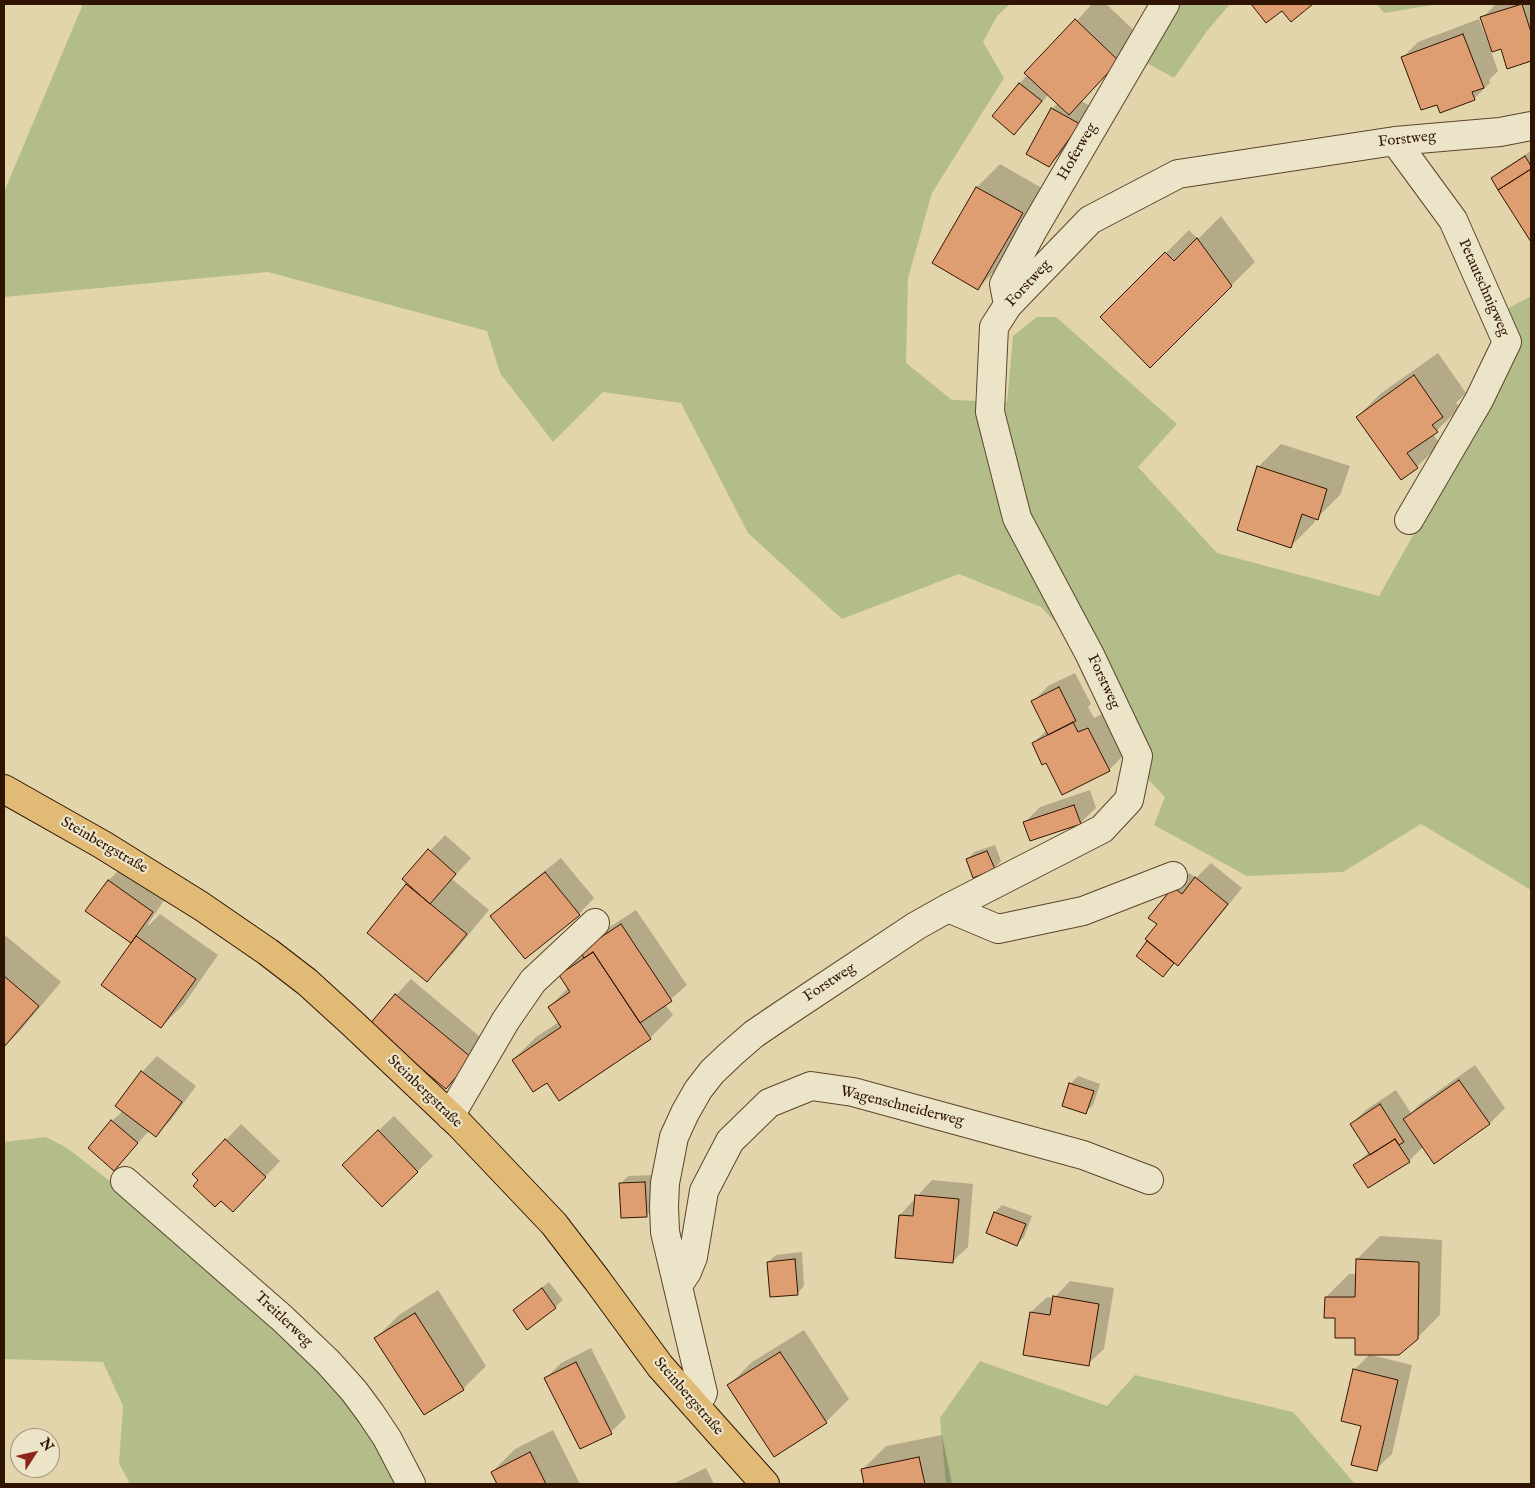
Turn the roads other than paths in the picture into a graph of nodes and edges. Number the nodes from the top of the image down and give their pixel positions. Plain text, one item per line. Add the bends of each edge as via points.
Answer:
1 (1165, 4) edge
2 (1531, 126) edge
3 (1395, 141) junction
4 (1008, 304) junction
5 (1408, 520) dead end
6 (4, 789) edge
7 (1173, 876) dead end
8 (948, 908) junction
9 (595, 923) dead end
10 (450, 1116) junction
11 (1150, 1180) dead end
12 (125, 1181) dead end
13 (678, 1284) junction
14 (696, 1406) junction
15 (411, 1484) edge
16 (765, 1484) edge

1 - 4 street, Hoferweg via 1004,284
2 - 3 street, Forstweg via 1500,132
3 - 4 street, Forstweg via 1178,174 1090,220
3 - 5 street, Petautschnigweg via 1453,220 1507,342 1479,400
4 - 8 street, Forstweg via 994,327 990,412 1017,518 1090,655 1138,756 1129,800 1102,829
6 - 10 main road, Steinbergstraße via 156,877 268,952 314,988
7 - 8 street via 1083,911 998,929
8 - 13 street, Forstweg via 754,1034 712,1072 698,1090 674,1137 665,1183 665,1232
9 - 10 street via 533,981 506,1020
10 - 14 main road, Steinbergstraße via 554,1224 660,1366
11 - 13 street, Wagenschneiderweg via 1073,1152 853,1092 810,1086 769,1103 730,1141 704,1190 692,1257
12 - 15 street, Treitlerweg via 328,1362 371,1414
13 - 14 street, Forstweg via 703,1393
14 - 16 main road, Steinbergstraße

